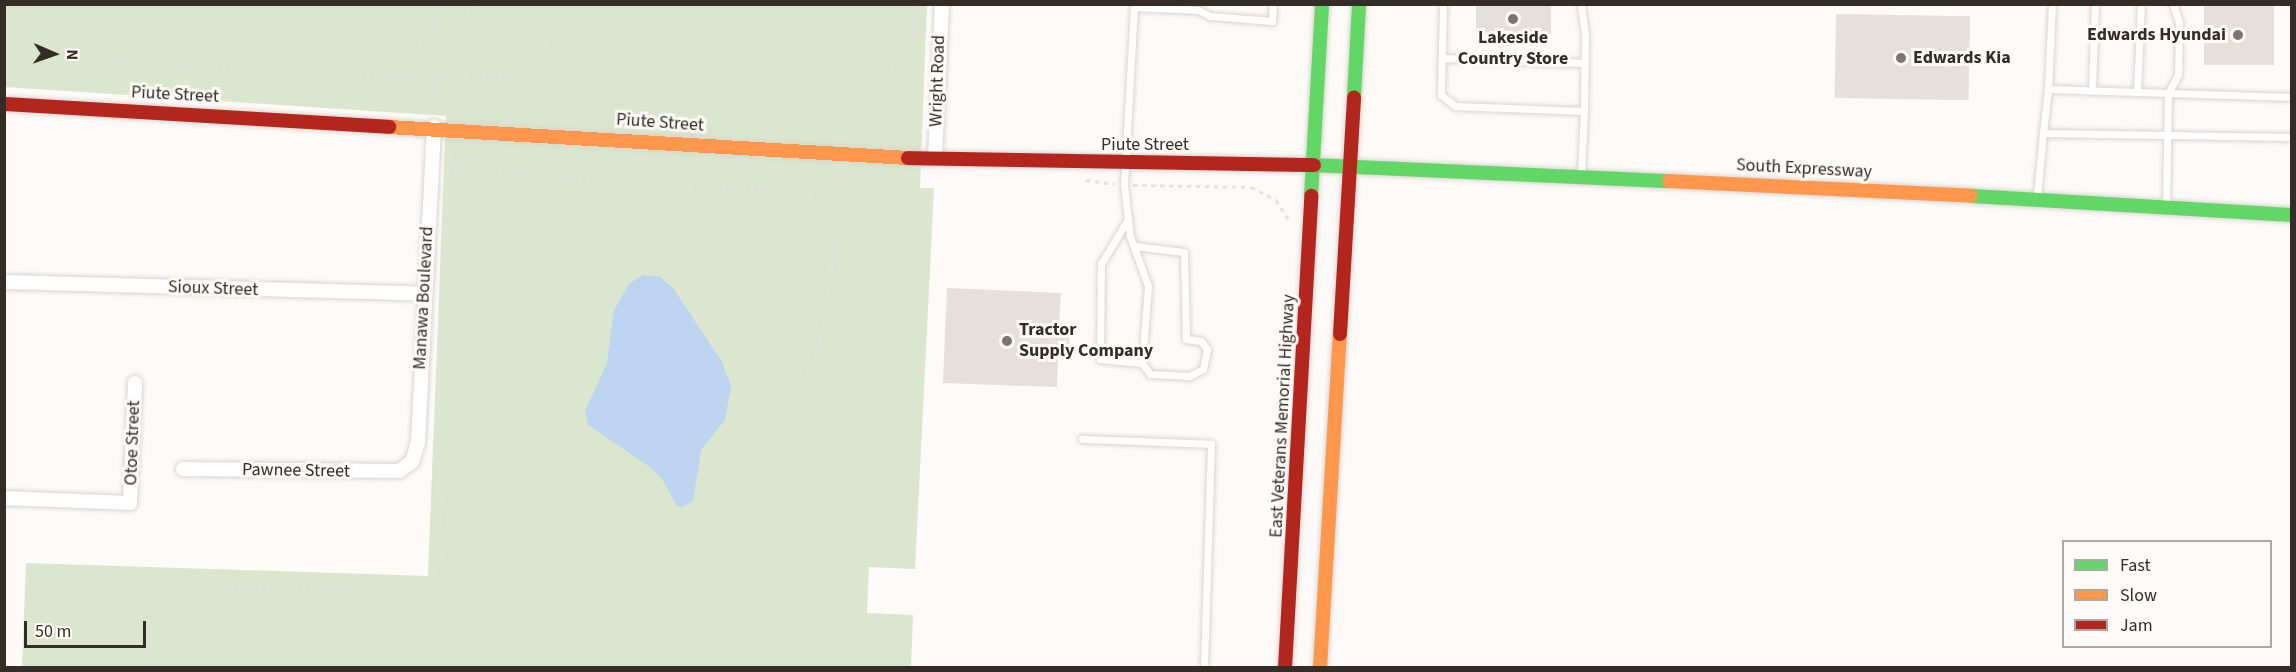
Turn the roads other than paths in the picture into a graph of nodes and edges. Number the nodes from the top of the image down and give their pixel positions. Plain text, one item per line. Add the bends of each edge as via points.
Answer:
1 (942, 4) edge
2 (1273, 4) edge
3 (1322, 4) edge
4 (1359, 4) edge
5 (1443, 4) edge
6 (1581, 4) edge
7 (2052, 4) edge
8 (2095, 4) edge
9 (2141, 4) edge
10 (2173, 4) edge
11 (1442, 58) junction
12 (1585, 63) junction
13 (2048, 89) junction
14 (2092, 90) junction
15 (2137, 92) junction
16 (2168, 93) junction
17 (2292, 97) edge
18 (4, 104) edge
19 (1584, 111) junction
20 (434, 126) junction
21 (2043, 133) junction
22 (2167, 135) junction
23 (2292, 137) edge
24 (935, 158) junction
25 (1126, 163) junction
26 (1314, 165) junction
27 (1351, 167) junction
28 (1580, 177) junction
29 (2037, 198) junction
30 (2166, 207) junction
31 (2292, 215) edge
32 (1128, 219) junction
33 (1134, 246) junction
34 (4, 282) edge
35 (422, 294) junction
36 (1142, 363) junction
37 (135, 383) dead end
38 (1082, 439) dead end
39 (407, 467) joint
40 (183, 470) dead end
41 (4, 498) edge
42 (1204, 668) edge
43 (1285, 668) edge
44 (1320, 668) edge

1 - 24 street, Wright Road
2 - 25 lane via 1272,21 1134,7
3 - 26 main road, East Veterans Memorial Highway
4 - 27 main road
5 - 11 lane
6 - 12 lane
7 - 13 lane
8 - 14 lane
9 - 15 lane
10 - 16 lane via 2179,22 2178,75
11 - 12 lane
11 - 19 lane via 1441,94 1455,106
12 - 19 lane
13 - 14 lane
13 - 21 lane
14 - 15 lane
15 - 16 lane
16 - 17 lane
16 - 22 lane
18 - 20 main road, Piute Street
19 - 28 lane
20 - 24 main road, Piute Street
20 - 35 street, Manawa Boulevard
21 - 22 lane
21 - 29 lane
22 - 23 lane
22 - 30 lane
24 - 25 main road, Piute Street
25 - 26 main road, Piute Street
25 - 32 lane
26 - 27 main road, South Expressway
26 - 43 main road, East Veterans Memorial Highway
27 - 28 main road, South Expressway
27 - 44 main road
28 - 29 main road, South Expressway
29 - 30 main road, South Expressway
30 - 31 main road, South Expressway
32 - 33 lane
32 - 36 lane via 1101,264 1100,359
33 - 36 lane via 1148,286
33 - 36 lane via 1184,252 1186,339 1201,340 1207,349 1203,369 1189,376 1150,374
34 - 35 street, Sioux Street
35 - 39 street, Manawa Boulevard via 418,442 415,457
37 - 41 street, Otoe Street via 130,503
38 - 42 lane via 1211,444
39 - 40 street, Pawnee Street via 399,471

